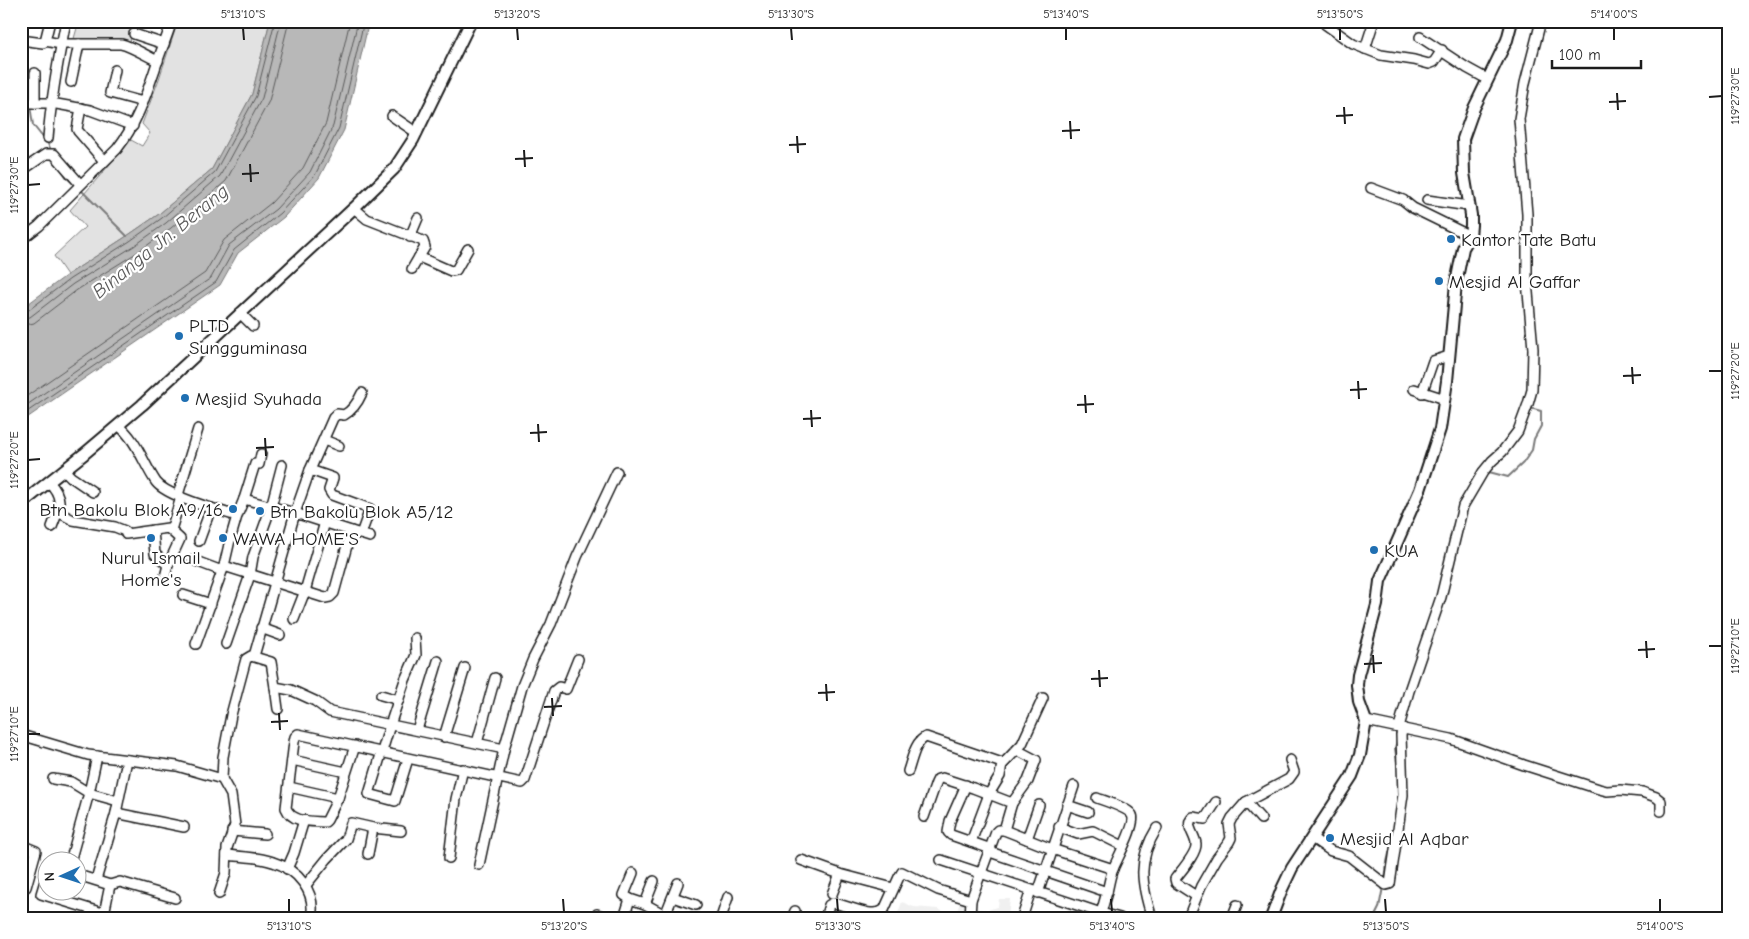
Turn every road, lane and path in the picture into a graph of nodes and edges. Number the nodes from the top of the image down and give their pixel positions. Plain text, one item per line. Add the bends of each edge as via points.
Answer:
1 (50, 21) edge
2 (66, 21) edge
3 (172, 21) edge
4 (472, 21) edge
5 (1374, 21) edge
6 (1512, 21) edge
7 (1541, 21) edge
8 (1325, 24) dead end
9 (134, 34) dead end
10 (1420, 37) dead end
11 (21, 40) edge
12 (46, 41) junction
13 (61, 44) junction
14 (79, 44) junction
15 (164, 44) junction
16 (1365, 49) junction
17 (1442, 50) junction
18 (158, 61) junction
19 (115, 70) dead end
20 (35, 73) dead end
21 (1487, 79) junction
22 (71, 82) dead end
23 (143, 102) junction
24 (21, 103) edge
25 (35, 103) junction
26 (51, 103) junction
27 (81, 108) junction
28 (392, 116) dead end
29 (133, 126) junction
30 (417, 133) junction
31 (48, 138) dead end
32 (104, 161) junction
33 (21, 166) edge
34 (80, 184) junction
35 (1371, 188) dead end
36 (1427, 200) dead end
37 (1468, 206) junction
38 (357, 211) junction
39 (418, 218) dead end
40 (1470, 236) junction
41 (410, 237) junction
42 (21, 240) edge
43 (468, 249) dead end
44 (419, 258) junction
45 (412, 269) dead end
46 (242, 315) junction
47 (253, 326) dead end
48 (1449, 356) junction
49 (362, 393) dead end
50 (1445, 399) junction
51 (118, 425) junction
52 (198, 429) dead end
53 (324, 440) junction
54 (339, 446) dead end
55 (261, 454) dead end
56 (282, 465) dead end
57 (64, 470) junction
58 (310, 470) junction
59 (617, 472) dead end
60 (49, 482) junction
61 (93, 492) dead end
62 (180, 496) junction
63 (244, 499) junction
64 (21, 504) edge
65 (271, 507) junction
66 (211, 508) junction
67 (58, 512) junction
68 (295, 513) junction
69 (237, 516) junction
70 (325, 522) junction
71 (52, 528) dead end
72 (153, 530) junction
73 (171, 530) junction
74 (351, 531) junction
75 (199, 541) dead end
76 (193, 560) dead end
77 (168, 565) junction
78 (223, 569) junction
79 (250, 575) junction
80 (165, 577) dead end
81 (276, 583) junction
82 (305, 591) junction
83 (183, 595) dead end
84 (210, 604) junction
85 (294, 619) dead end
86 (261, 628) junction
87 (280, 635) dead end
88 (415, 638) dead end
89 (196, 644) dead end
90 (226, 644) dead end
91 (254, 656) junction
92 (578, 659) dead end
93 (438, 660) dead end
94 (465, 668) dead end
95 (495, 678) dead end
96 (275, 687) junction
97 (381, 695) dead end
98 (1043, 698) dead end
99 (399, 700) junction
100 (278, 709) dead end
101 (1366, 721) junction
102 (390, 725) junction
103 (1401, 727) junction
104 (416, 730) junction
105 (21, 735) edge
106 (444, 737) junction
107 (478, 743) junction
108 (355, 746) junction
109 (504, 749) junction
110 (1017, 750) junction
111 (381, 752) junction
112 (96, 756) junction
113 (408, 759) junction
114 (127, 760) junction
115 (292, 760) junction
116 (1290, 760) dead end
117 (1003, 764) junction
118 (462, 769) junction
119 (908, 771) dead end
120 (346, 772) junction
121 (497, 777) junction
122 (53, 779) dead end
123 (222, 779) junction
124 (966, 785) junction
125 (1074, 786) dead end
126 (289, 787) junction
127 (89, 793) junction
128 (989, 794) junction
129 (338, 798) junction
130 (1097, 798) dead end
131 (118, 801) junction
132 (1216, 802) dead end
133 (1246, 802) junction
134 (1012, 803) junction
135 (1039, 805) dead end
136 (1067, 805) junction
137 (1661, 811) dead end
138 (1088, 812) dead end
139 (116, 813) junction
140 (924, 817) dead end
141 (1261, 819) dead end
142 (304, 820) junction
143 (184, 826) dead end
144 (1059, 827) junction
145 (373, 828) junction
146 (1157, 828) dead end
147 (1004, 830) junction
148 (232, 831) junction
149 (401, 831) dead end
150 (265, 834) dead end
151 (1312, 838) junction
152 (1027, 839) junction
153 (971, 842) junction
154 (21, 845) edge
155 (1123, 846) junction
156 (1052, 849) junction
157 (990, 850) junction
158 (73, 852) edge
159 (368, 854) dead end
160 (227, 855) junction
161 (449, 858) dead end
162 (801, 860) dead end
163 (941, 860) dead end
164 (479, 866) dead end
165 (287, 869) junction
166 (1113, 869) junction
167 (1046, 871) junction
168 (633, 873) dead end
169 (840, 874) junction
170 (981, 874) junction
171 (88, 878) edge
172 (96, 880) junction
173 (654, 881) dead end
174 (678, 883) dead end
175 (110, 885) junction
176 (306, 885) junction
177 (26, 887) dead end
178 (894, 888) junction
179 (1034, 892) junction
180 (1107, 892) junction
181 (219, 894) dead end
182 (832, 894) dead end
183 (1196, 896) junction
184 (728, 897) dead end
185 (175, 898) dead end
186 (673, 898) junction
187 (630, 899) junction
188 (972, 900) junction
189 (66, 902) edge
190 (645, 904) junction
191 (696, 905) dead end
192 (1237, 905) dead end
193 (104, 914) junction
194 (597, 914) dead end
195 (1105, 915) edge
196 (665, 917) edge
197 (1024, 917) edge
198 (119, 918) edge
199 (311, 918) edge
200 (606, 918) edge
201 (624, 918) edge
202 (721, 918) edge
203 (825, 918) edge
204 (970, 918) edge
205 (1120, 918) edge
206 (1152, 918) edge
207 (1188, 918) edge
208 (1232, 918) edge
209 (1271, 918) edge

1 - 12 street
2 - 13 street
3 - 15 street
4 - 30 main road
5 - 16 street
6 - 21 main road via 1507,40
7 - 103 street via 1519,119 1528,221 1532,390 1518,431 1483,472 1463,506 1441,597 1409,691
8 - 16 street
9 - 15 street
10 - 17 street
11 - 12 street via 39,44
12 - 13 street
13 - 14 street
13 - 26 street
14 - 18 street via 126,45
14 - 22 street
15 - 18 street
16 - 17 street via 1429,64
17 - 21 street
18 - 23 street
19 - 23 street via 110,93
20 - 25 street
21 - 37 main road via 1463,139
23 - 29 street
24 - 25 street
25 - 26 street
26 - 27 street
26 - 31 street
27 - 29 street
27 - 32 street via 77,129
28 - 30 street
29 - 32 street
30 - 38 main road via 398,164
32 - 34 street
33 - 34 street via 27,167 46,154 54,154
34 - 42 street
35 - 40 street via 1403,200 1412,208
36 - 37 street
37 - 40 main road
38 - 41 street
38 - 46 main road
39 - 41 street
40 - 48 main road via 1463,248 1456,284
41 - 44 street via 423,241 425,245
43 - 44 street via 454,271
44 - 45 street
46 - 47 street
46 - 51 main road
48 - 50 main road
48 - 50 street via 1433,361 1418,391
49 - 53 street via 348,413 335,415
50 - 101 main road via 1440,429 1424,480 1380,581 1356,685
51 - 57 main road
51 - 62 street via 128,434 157,482 165,490
52 - 62 street
53 - 54 street
53 - 58 street
55 - 63 street
56 - 65 street
57 - 60 main road
57 - 61 street
58 - 68 street
58 - 74 street via 333,478 329,490 332,495 370,508 366,536
59 - 109 street via 577,557 552,624 526,674
60 - 64 main road
60 - 67 street via 58,494
62 - 66 street
62 - 73 street
63 - 65 street
63 - 69 street
65 - 68 street
65 - 79 street
66 - 69 street
66 - 75 street
67 - 71 street
67 - 72 street via 73,520 115,527 126,534
68 - 70 street
68 - 81 street
69 - 78 street
70 - 74 street
70 - 82 street
72 - 73 street
72 - 77 street via 155,554
73 - 77 street via 180,539
74 - 82 street via 332,596 325,598
76 - 78 street
77 - 80 street
78 - 79 street
78 - 84 street
79 - 81 street
79 - 90 street
81 - 82 street
81 - 86 street
82 - 85 street
83 - 84 street
84 - 89 street
86 - 87 street
86 - 91 street
88 - 99 street via 416,655
91 - 96 street via 271,662
91 - 123 street via 246,659 234,704
92 - 121 street via 566,690 559,688 554,691 524,782
93 - 104 street
94 - 106 street
95 - 107 street
96 - 100 street
96 - 102 street via 291,690 330,712
97 - 99 street
98 - 110 street
99 - 102 street
101 - 103 street
101 - 151 main road via 1360,755 1352,776
102 - 104 street
102 - 111 street
103 - 137 street via 1458,741 1607,791 1648,794 1661,801
103 - 151 street via 1404,795 1390,884 1386,885 1349,856 1332,851
104 - 106 street
105 - 112 street
106 - 107 street
107 - 109 street
108 - 111 street
108 - 115 street via 298,734
108 - 120 street
109 - 121 street
110 - 117 street
110 - 134 street via 1036,760 1028,781
111 - 113 street
111 - 113 street via 368,793 371,796 394,801
112 - 114 street
112 - 127 street
113 - 118 street
114 - 123 street via 177,766
114 - 131 street
115 - 120 street
115 - 126 street
116 - 133 street via 1294,772 1289,779
117 - 119 street via 924,737
117 - 128 street
118 - 121 street
118 - 161 street
120 - 129 street
121 - 164 street
122 - 127 street via 71,782
123 - 148 street via 232,800
124 - 128 street
124 - 140 street via 938,779
124 - 153 street via 948,832
125 - 136 street
126 - 129 street
126 - 142 street via 286,808 294,817
127 - 131 street
127 - 158 street
128 - 134 street
128 - 153 street
129 - 142 street via 325,822
130 - 155 street via 1132,815 1131,828
131 - 139 street
132 - 183 street via 1205,819 1193,817 1190,820 1196,849 1175,879
133 - 141 street
133 - 183 street via 1232,818 1229,824 1231,838
134 - 147 street
135 - 152 street
136 - 138 street
136 - 144 street
139 - 143 street
139 - 172 street
142 - 165 street
144 - 155 street via 1078,834 1094,831
144 - 156 street
145 - 149 street
145 - 159 street
145 - 176 street via 351,824 346,839
146 - 206 street via 1147,847 1142,881
147 - 152 street
147 - 157 street via 997,830
148 - 150 street
148 - 160 street
151 - 209 main road via 1285,881
152 - 156 street
153 - 157 street
154 - 177 street via 36,852
155 - 166 street
156 - 166 street
156 - 167 street
157 - 167 street
157 - 170 street
160 - 165 street via 276,862
160 - 181 street via 226,873
162 - 169 street
163 - 170 street
165 - 176 street
166 - 180 street
167 - 179 street
167 - 180 street
168 - 187 street via 624,895
169 - 178 street
169 - 182 street
170 - 179 street
170 - 188 street
171 - 172 street
172 - 175 street
173 - 190 street
174 - 186 street
175 - 185 street via 120,882
175 - 193 street
176 - 199 street
178 - 188 street via 904,872 938,890
178 - 203 street via 880,913 833,904 829,905
179 - 195 street
179 - 197 street
180 - 195 street
183 - 207 street
184 - 202 street
186 - 191 street
186 - 196 street
187 - 190 street
187 - 201 street
188 - 204 street
189 - 193 street
190 - 196 street
192 - 208 street
193 - 198 street
194 - 200 street
195 - 205 street

